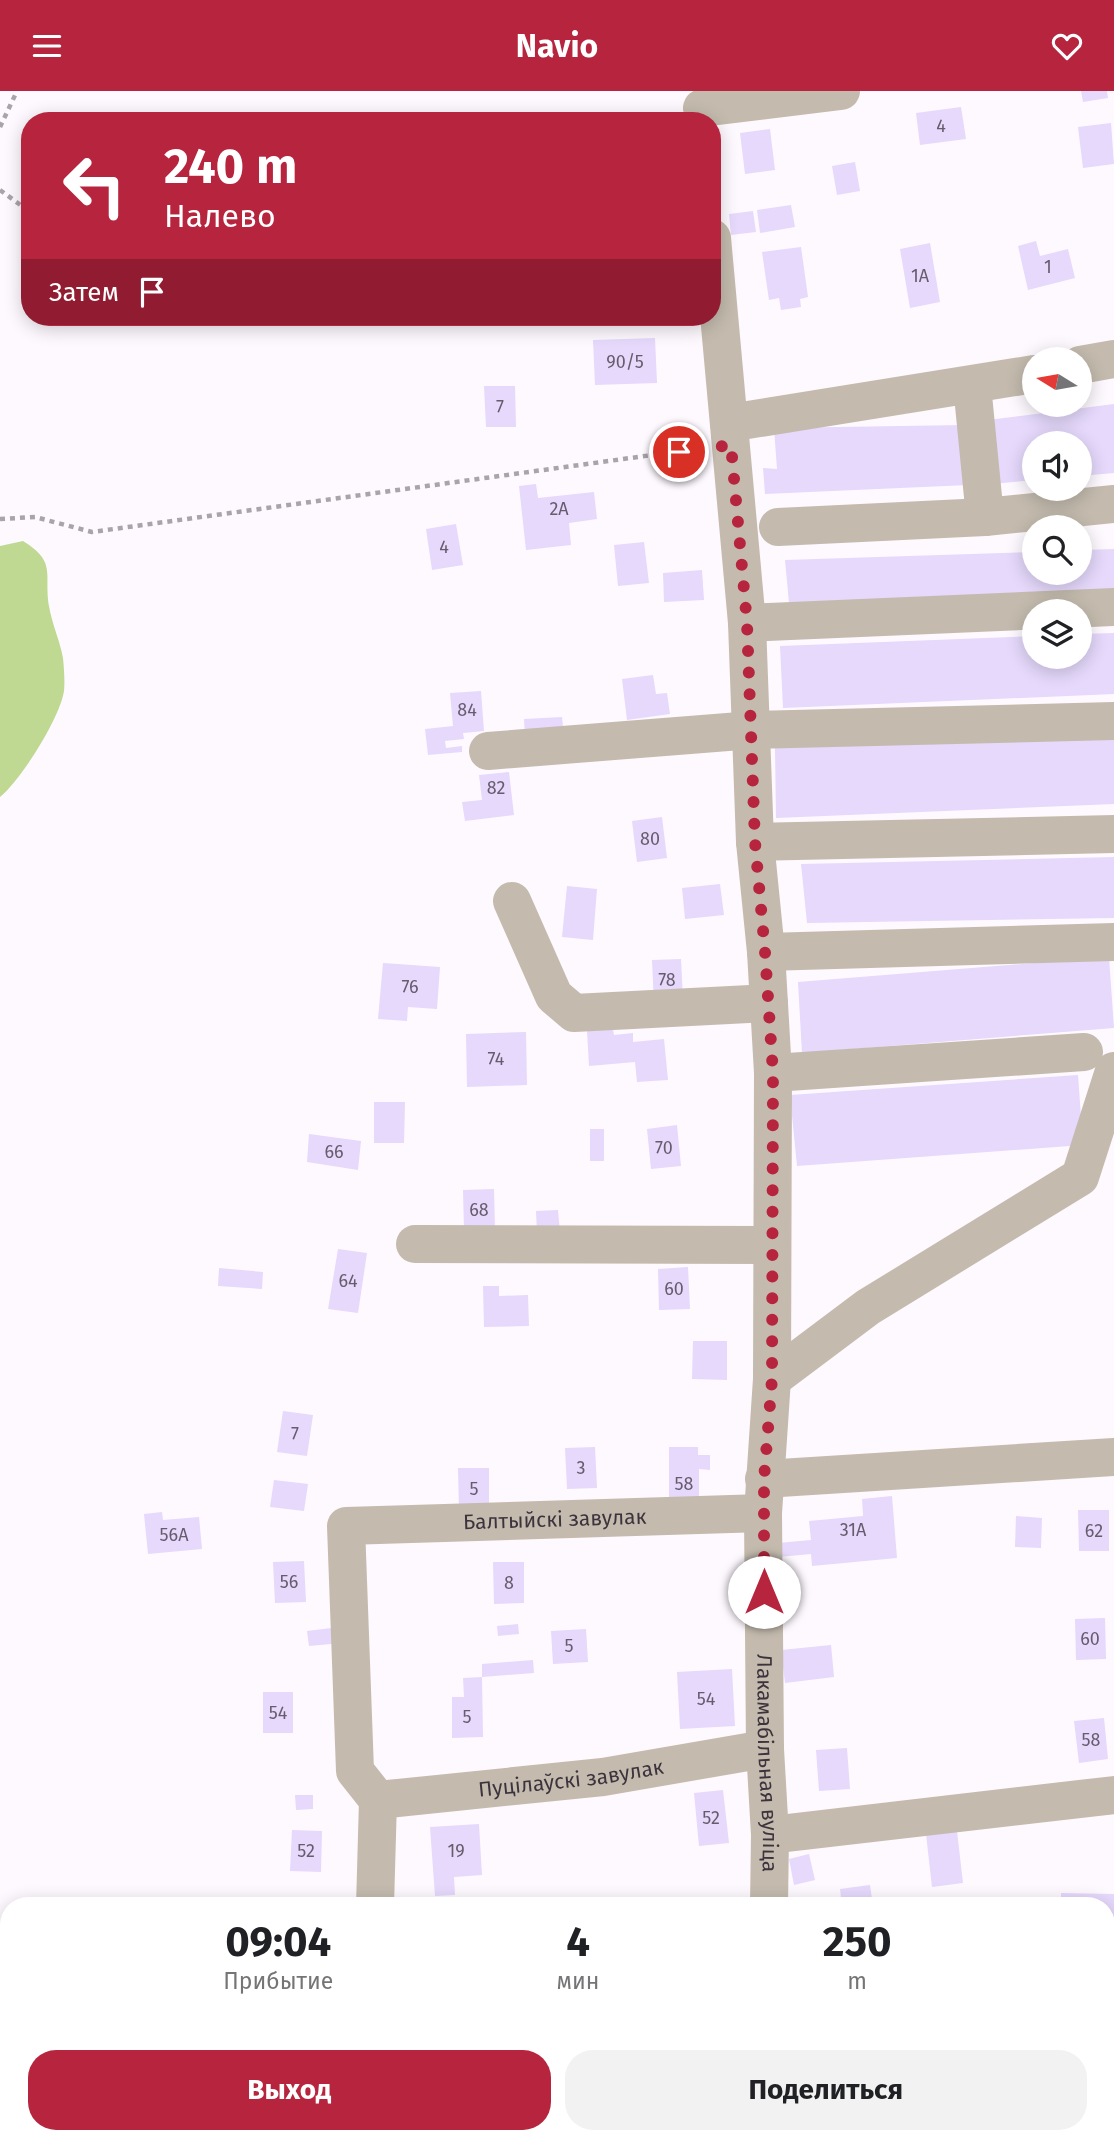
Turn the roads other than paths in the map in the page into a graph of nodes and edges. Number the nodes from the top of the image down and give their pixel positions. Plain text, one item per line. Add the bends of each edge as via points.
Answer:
1 (841, 91) edge
2 (702, 107) edge
3 (720, 326) edge
4 (1114, 359) edge
5 (1092, 363) edge
6 (1022, 375) edge
7 (972, 385) junction
8 (730, 434) junction
9 (1114, 504) edge
10 (985, 517) junction
11 (778, 527) dead end
12 (1114, 607) edge
13 (747, 623) junction
14 (1114, 721) edge
15 (752, 730) junction
16 (488, 751) dead end
17 (1114, 834) edge
18 (755, 842) junction
19 (512, 901) dead end
20 (1114, 942) edge
21 (765, 952) junction
22 (769, 1003) junction
23 (1099, 1062) edge
24 (773, 1073) junction
25 (415, 1244) dead end
26 (771, 1245) junction
27 (772, 1379) junction
28 (1114, 1457) edge
29 (764, 1496) junction
30 (765, 1749) junction
31 (1114, 1795) edge
32 (377, 1800) junction
33 (770, 1835) junction
34 (375, 1897) edge
35 (769, 1897) edge

1 - 2 street
3 - 8 street, Лакамабільная вуліца
4 - 5 street
6 - 7 street
7 - 8 street
7 - 10 street
8 - 13 street, Лакамабільная вуліца
9 - 10 street
10 - 11 street
12 - 13 street
13 - 15 street, Лакамабільная вуліца
14 - 15 street
15 - 16 street
15 - 18 street, Лакамабільная вуліца
17 - 18 street
18 - 21 street, Лакамабільная вуліца
19 - 22 street via 554,996 574,1013
20 - 21 street
21 - 22 street, Лакамабільная вуліца
22 - 24 street, Лакамабільная вуліца
23 - 24 street
23 - 27 street via 1080,1177 868,1307
24 - 26 street, Лакамабільная вуліца
25 - 26 street
26 - 27 street, Лакамабільная вуліца
27 - 29 street, Лакамабільная вуліца
28 - 29 street, Балтыйскі завулак
29 - 30 street, Лакамабільная вуліца
29 - 32 street, Балтыйскі завулак via 346,1526 355,1771
30 - 32 street, Пуцілаўскі завулак via 603,1777
30 - 33 street, Лакамабільная вуліца
31 - 33 street
32 - 34 street
33 - 35 street, Лакамабільная вуліца

